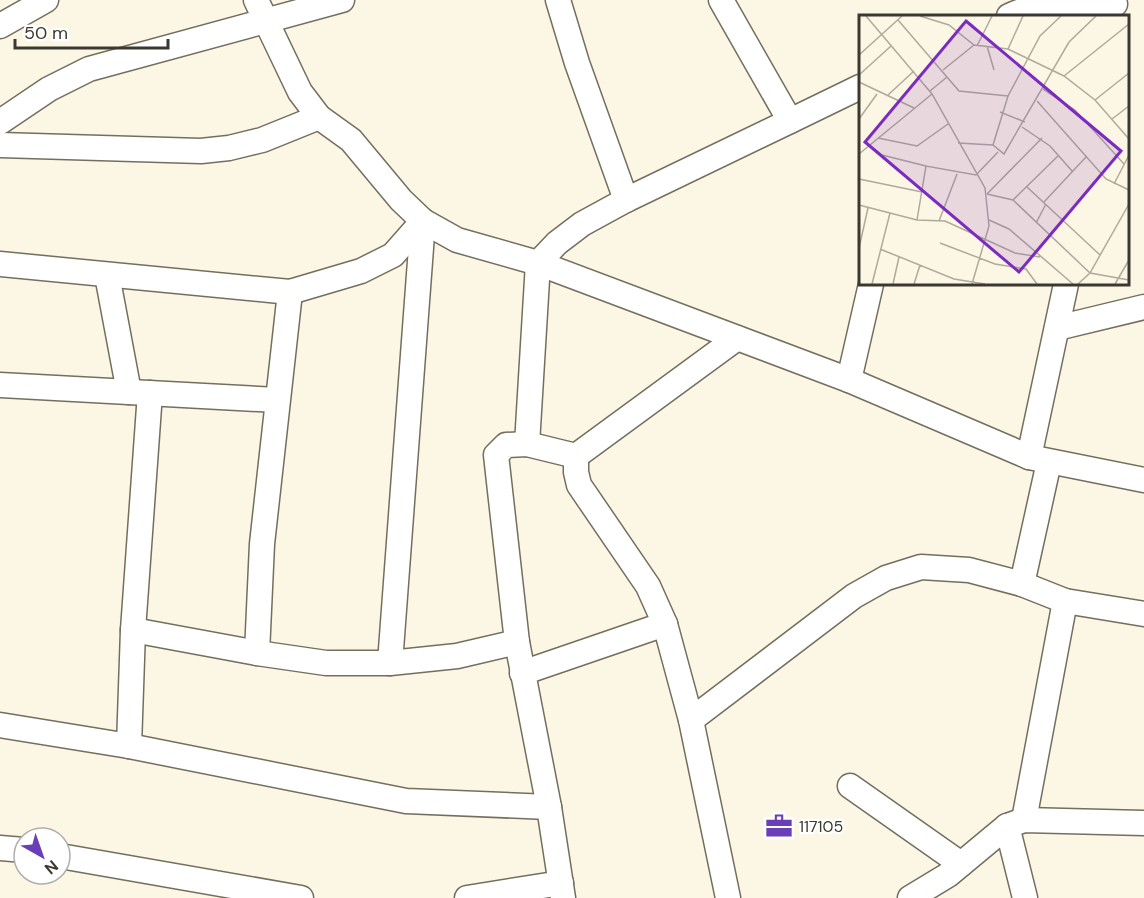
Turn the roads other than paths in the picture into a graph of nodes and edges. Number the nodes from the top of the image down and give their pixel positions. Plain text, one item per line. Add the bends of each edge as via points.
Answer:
1 (45, 0) edge
2 (256, 0) edge
3 (342, 0) edge
4 (558, 0) edge
5 (721, 0) edge
6 (1114, 7) edge
7 (1011, 15) edge
8 (265, 22) junction
9 (0, 26) edge
10 (859, 88) edge
11 (319, 117) junction
12 (790, 121) junction
13 (0, 122) edge
14 (0, 145) edge
15 (626, 200) junction
16 (423, 221) junction
17 (538, 263) junction
18 (0, 264) edge
19 (107, 275) junction
20 (871, 285) edge
21 (1066, 285) edge
22 (290, 292) junction
23 (1144, 307) edge
24 (1057, 328) junction
25 (737, 338) junction
26 (849, 380) junction
27 (0, 385) edge
28 (139, 393) junction
29 (277, 400) junction
30 (527, 444) junction
31 (576, 456) junction
32 (1039, 460) junction
33 (1144, 480) edge
34 (1022, 584) junction
35 (1065, 601) junction
36 (1144, 614) edge
37 (665, 624) junction
38 (133, 630) junction
39 (517, 642) junction
40 (257, 653) junction
41 (390, 663) junction
42 (522, 673) junction
43 (691, 720) junction
44 (0, 725) edge
45 (129, 746) junction
46 (850, 786) dead end
47 (549, 807) junction
48 (1015, 823) junction
49 (1144, 823) edge
50 (72, 858) edge
51 (961, 864) junction
52 (562, 890) edge
53 (301, 898) edge
54 (467, 898) edge
55 (729, 898) edge
56 (910, 898) edge
57 (1025, 898) edge

1 - 9 street
2 - 8 street
3 - 8 street
4 - 15 street
5 - 12 street
6 - 7 street via 1056,2
8 - 11 street via 300,92
8 - 13 street via 89,69 49,89
10 - 12 street
11 - 14 street via 262,140 201,151
11 - 16 street via 351,140
12 - 15 street
15 - 17 street via 582,224
16 - 17 street via 457,240
16 - 22 street via 393,255 361,271
16 - 41 street
17 - 25 street
17 - 30 street
18 - 19 street
19 - 22 street
19 - 28 street
20 - 26 street
21 - 24 street
22 - 29 street
23 - 24 street
24 - 32 street
25 - 26 street
25 - 31 street
26 - 32 street
27 - 28 street
28 - 29 street
28 - 38 street
29 - 40 street via 262,544
30 - 31 street
30 - 39 street via 506,446 496,455
31 - 37 street via 579,485 648,586
32 - 33 street
32 - 34 street
34 - 35 street
34 - 43 street via 969,570 921,567 886,578 854,596
35 - 36 street
35 - 48 street
37 - 42 street
37 - 43 street
38 - 40 street
38 - 45 street
39 - 41 street via 457,656
39 - 42 street
40 - 41 street via 326,663
42 - 47 street
43 - 55 street
44 - 45 street
45 - 47 street via 406,801
46 - 51 street
47 - 52 street
48 - 49 street
48 - 51 street
48 - 57 street
50 - 53 street
51 - 56 street
52 - 54 street

